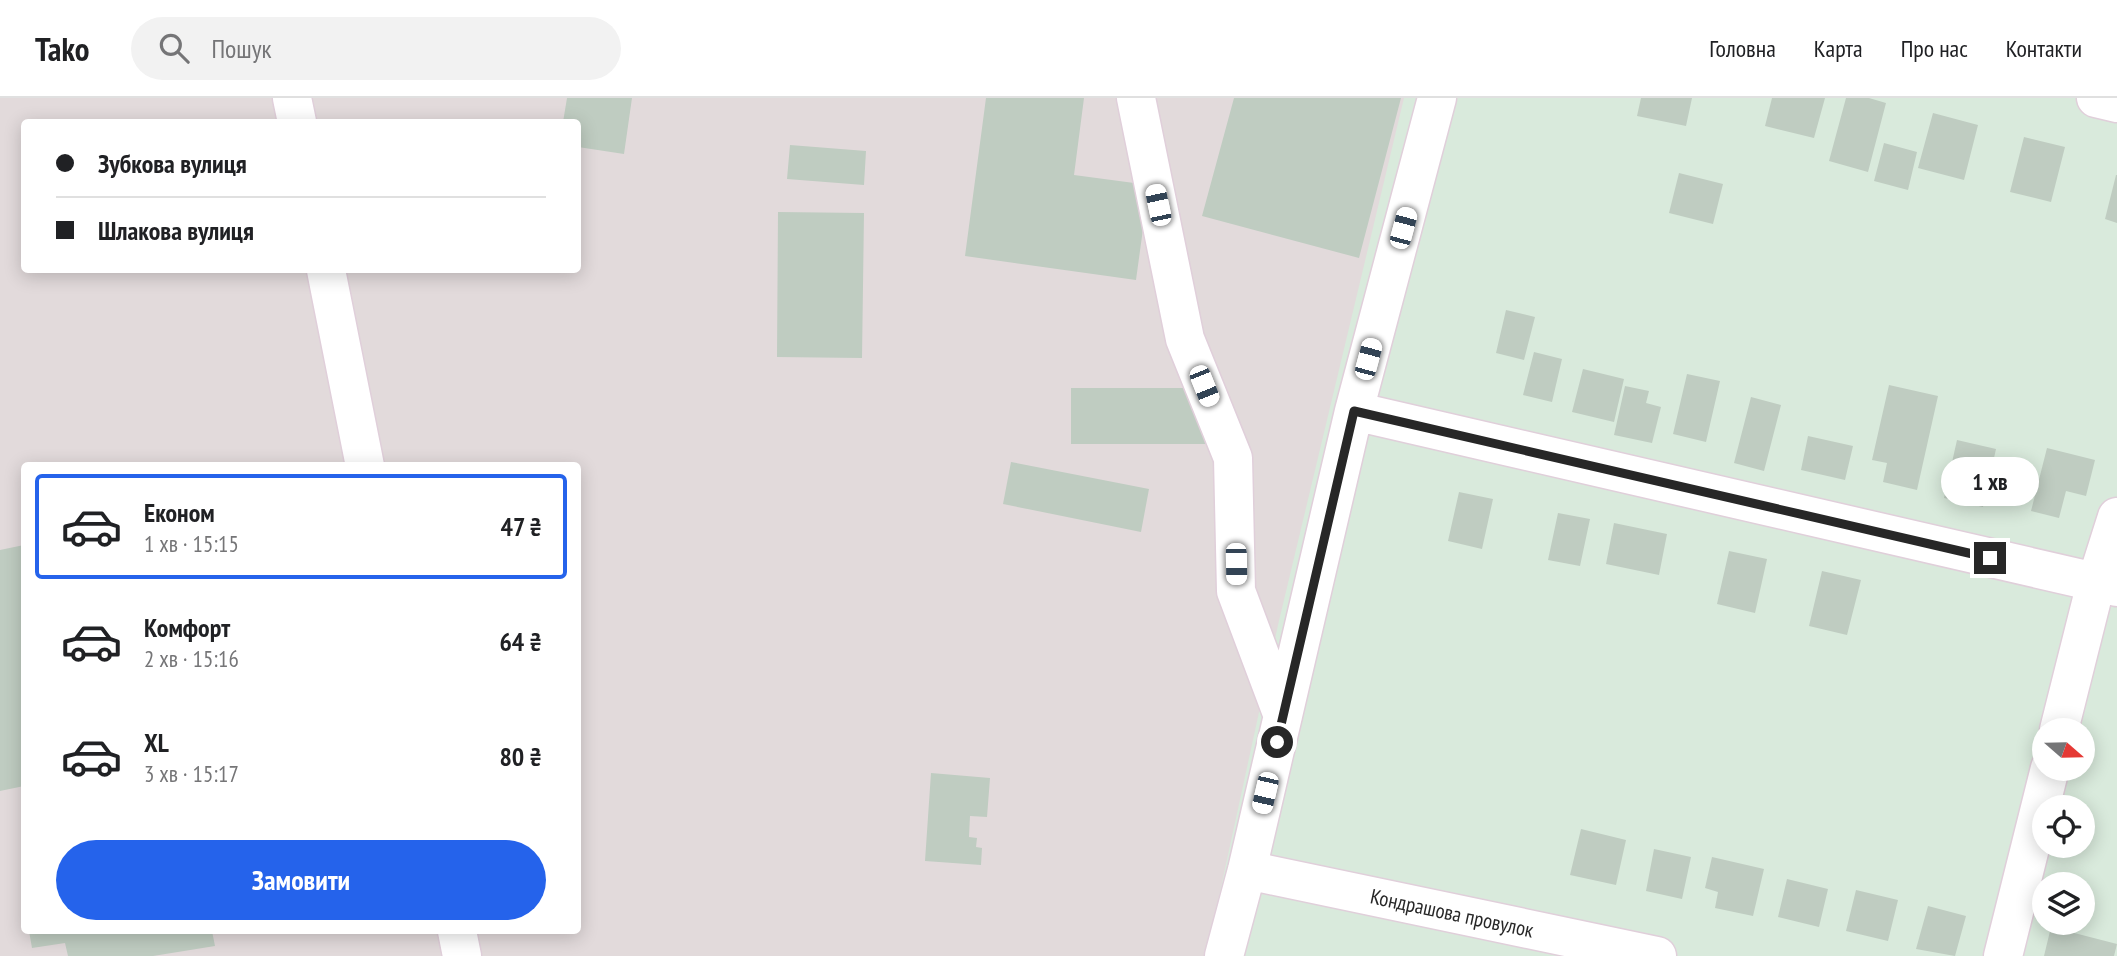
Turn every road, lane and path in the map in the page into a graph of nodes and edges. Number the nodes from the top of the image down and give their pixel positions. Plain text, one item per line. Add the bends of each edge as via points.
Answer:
1 (292, 98) edge
2 (1136, 98) edge
3 (1437, 98) edge
4 (2096, 98) edge
5 (2117, 103) edge
6 (296, 119) edge
7 (327, 273) edge
8 (1354, 411) junction
9 (364, 462) edge
10 (2117, 517) edge
11 (2107, 585) edge
12 (1283, 716) junction
13 (2063, 718) edge
14 (2047, 781) edge
15 (1247, 870) junction
16 (458, 934) edge
17 (462, 956) edge
18 (1224, 956) edge
19 (1657, 956) edge
20 (2003, 956) edge

1 - 6 street
2 - 12 street via 1185,339 1233,458 1236,591
3 - 8 street
4 - 5 street
7 - 9 street
8 - 11 street
8 - 12 street
10 - 11 street
11 - 13 street
12 - 15 street
14 - 20 street
15 - 18 street
15 - 19 street, Кондрашова провулок
16 - 17 street

